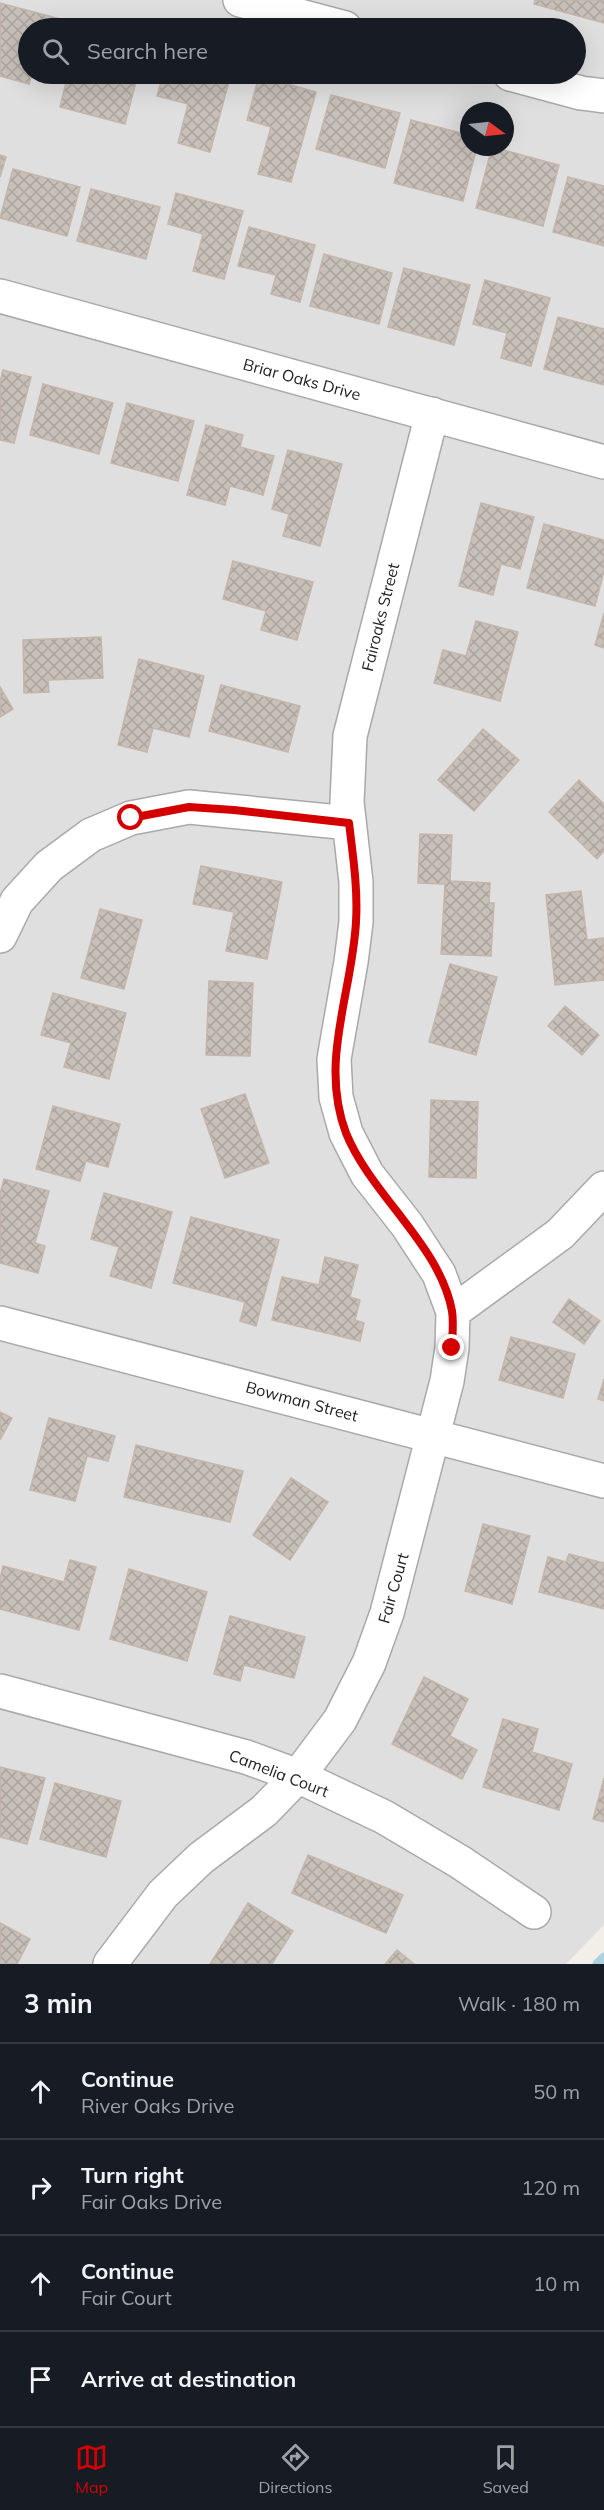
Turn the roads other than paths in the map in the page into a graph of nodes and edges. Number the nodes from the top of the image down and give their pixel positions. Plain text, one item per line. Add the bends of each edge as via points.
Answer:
1 (240, 0) edge
2 (308, 18) edge
3 (547, 84) edge
4 (604, 96) edge
5 (0, 296) edge
6 (432, 414) junction
7 (604, 462) edge
8 (349, 823) junction
9 (0, 936) edge
10 (604, 1188) edge
11 (453, 1312) junction
12 (0, 1323) edge
13 (433, 1435) junction
14 (604, 1480) edge
15 (0, 1691) edge
16 (298, 1776) junction
17 (534, 1912) dead end
18 (110, 1964) edge

1 - 2 street
3 - 4 street
5 - 6 street, Briar Oaks Drive
6 - 7 street, Briar Oaks Drive
6 - 8 street, Fairoaks Street via 350,736
8 - 9 street via 189,807 131,818 91,835 49,866 17,901
8 - 11 street, Fairoaks Street via 356,922 334,1059 336,1097 346,1133 367,1173 439,1274
10 - 11 street via 560,1234
11 - 13 street, Fair Court via 447,1381
12 - 13 street, Bowman Street
13 - 14 street, Bowman Street
13 - 16 street, Fair Court via 387,1613 369,1663 340,1720
15 - 16 street, Camelia Court via 246,1757
16 - 17 street, Camelia Court via 384,1817
16 - 18 street, Fair Court via 264,1811 201,1858 163,1894

